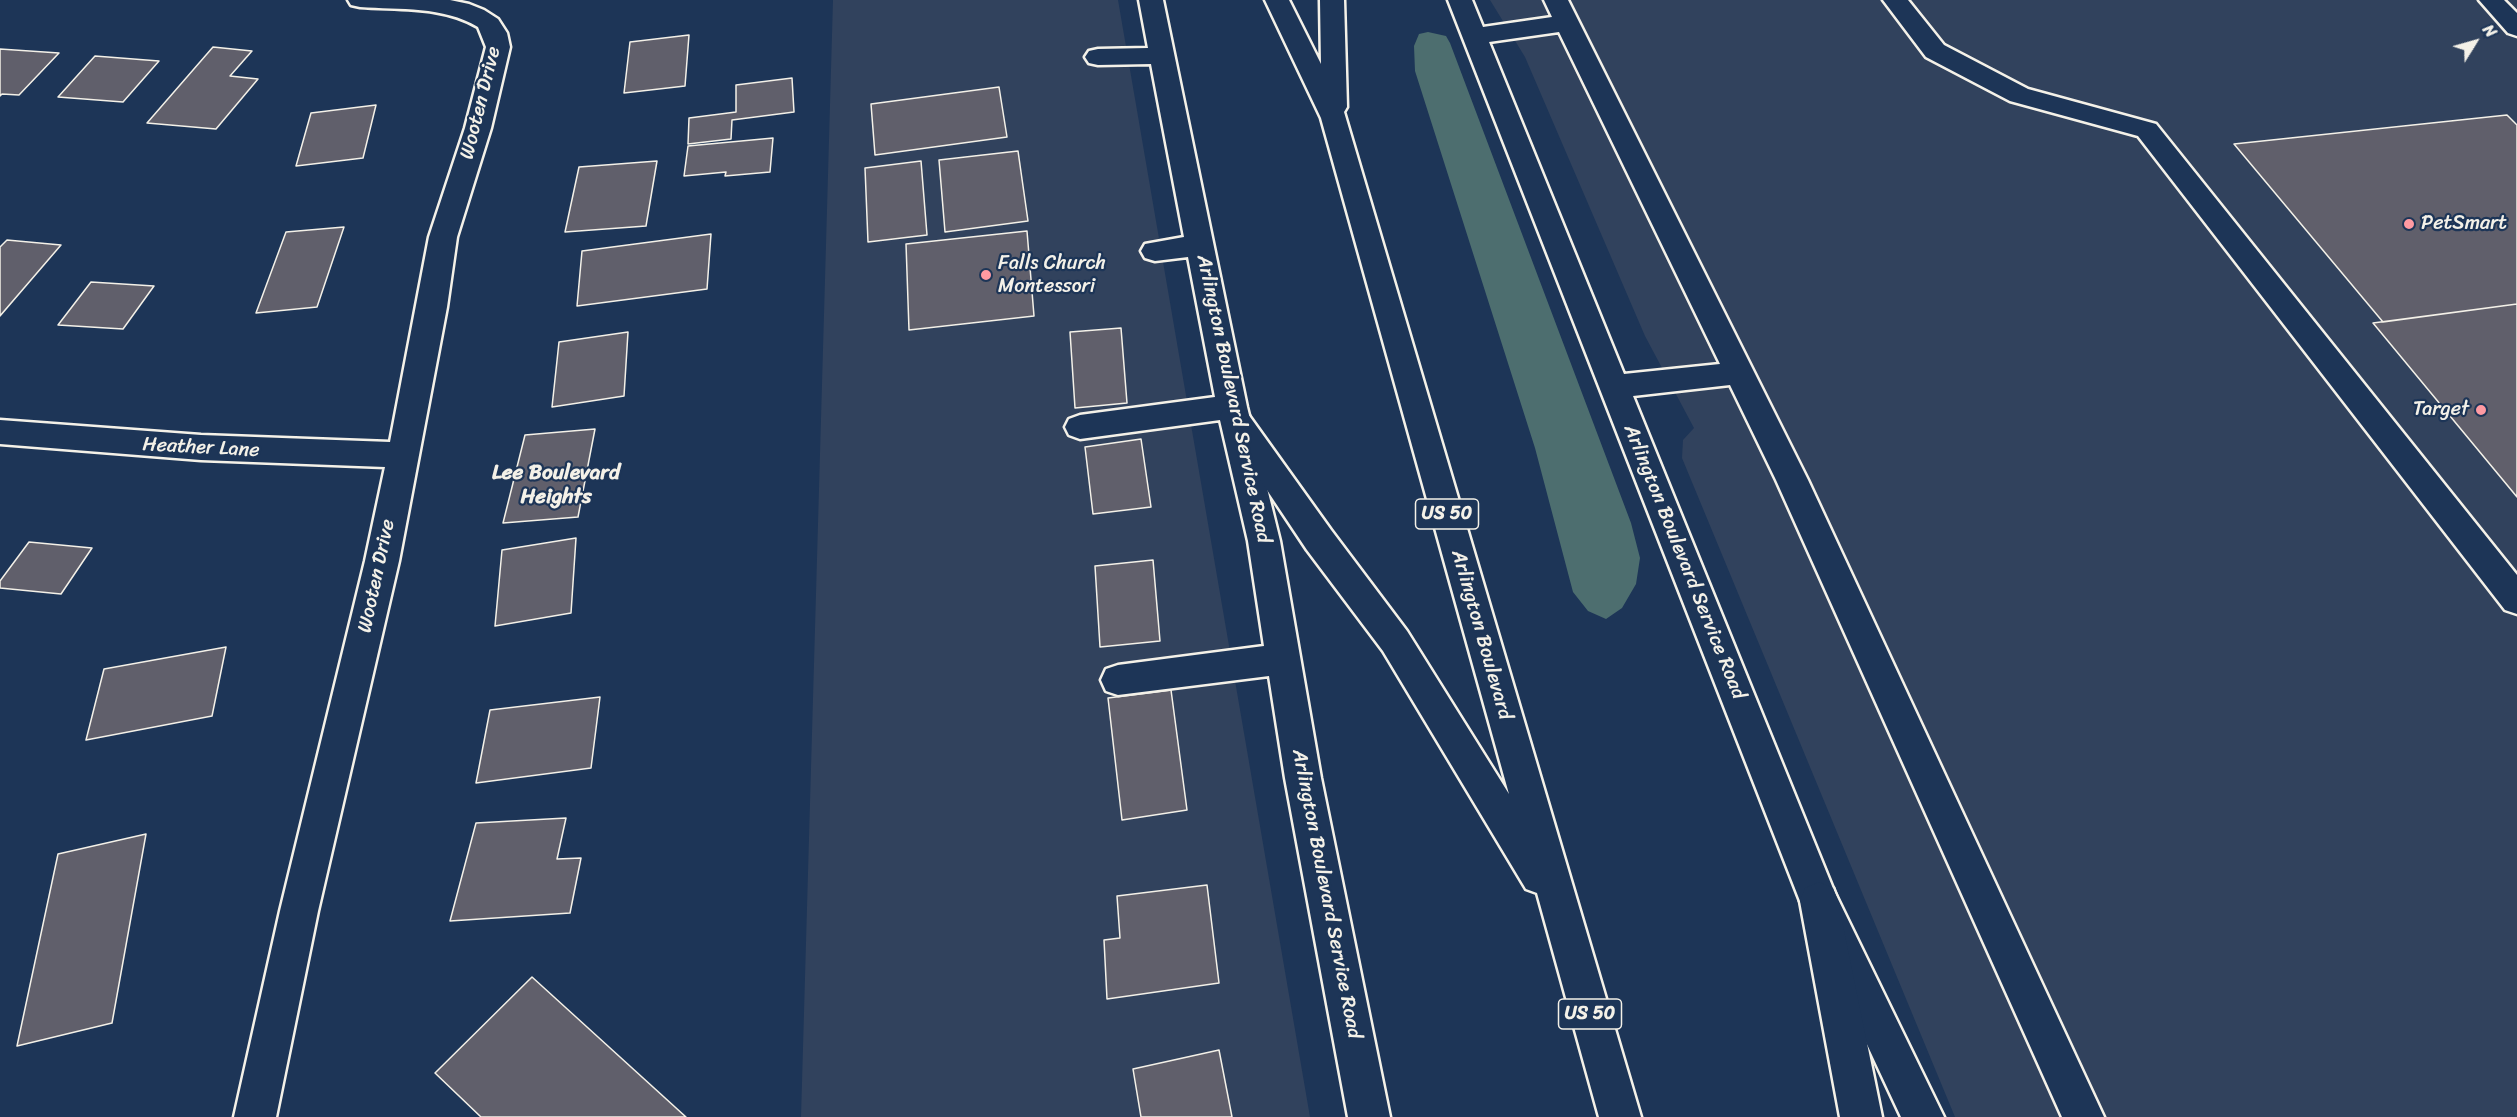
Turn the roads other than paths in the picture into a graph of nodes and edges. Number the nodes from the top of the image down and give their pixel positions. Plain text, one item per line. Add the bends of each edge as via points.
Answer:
1 (360, 0) edge
2 (1151, 0) edge
3 (1277, 0) edge
4 (1332, 0) edge
5 (1460, 0) edge
6 (1895, 0) edge
7 (2491, 0) edge
8 (1561, 11) edge
9 (2517, 28) edge
10 (1474, 36) junction
11 (1162, 56) junction
12 (1098, 57) dead end
13 (1334, 118) junction
14 (1200, 245) junction
15 (1155, 251) dead end
16 (1739, 373) junction
17 (1614, 387) junction
18 (1233, 413) junction
19 (1080, 427) dead end
20 (0, 432) edge
21 (402, 455) junction
22 (2517, 600) edge
23 (1284, 659) junction
24 (1118, 680) dead end
25 (1819, 901) junction
26 (1560, 910) junction
27 (255, 1117) edge
28 (1369, 1117) edge
29 (1620, 1117) edge
30 (1861, 1117) edge
31 (1923, 1117) edge
32 (2083, 1117) edge

1 - 21 main road, Wooten Drive via 446,6 471,12 489,23 498,47 478,128 443,237
2 - 11 main road, Arlington Boulevard Service Road
3 - 13 main road, Arlington Boulevard / US 50
4 - 13 main road, Arlington Boulevard / US 50
5 - 10 main road, Arlington Boulevard Service Road
6 - 22 main road via 1935,51 2019,95 2147,130
7 - 9 main road
8 - 10 main road
8 - 16 main road
10 - 17 main road, Arlington Boulevard Service Road
11 - 12 main road
11 - 14 main road, Arlington Boulevard Service Road
13 - 26 main road, Arlington Boulevard / US 50
14 - 15 main road
14 - 18 main road, Arlington Boulevard Service Road
16 - 17 main road
16 - 32 main road via 1792,480
17 - 25 main road, Arlington Boulevard Service Road
18 - 19 main road
18 - 23 main road, Arlington Boulevard Service Road via 1264,541
18 - 26 main road via 1319,540 1395,641
20 - 21 main road, Heather Lane via 163,447
21 - 27 main road, Wooten Drive
23 - 24 main road
23 - 28 main road, Arlington Boulevard Service Road
25 - 30 main road
25 - 31 main road, Arlington Boulevard Service Road
26 - 29 main road, Arlington Boulevard / US 50

